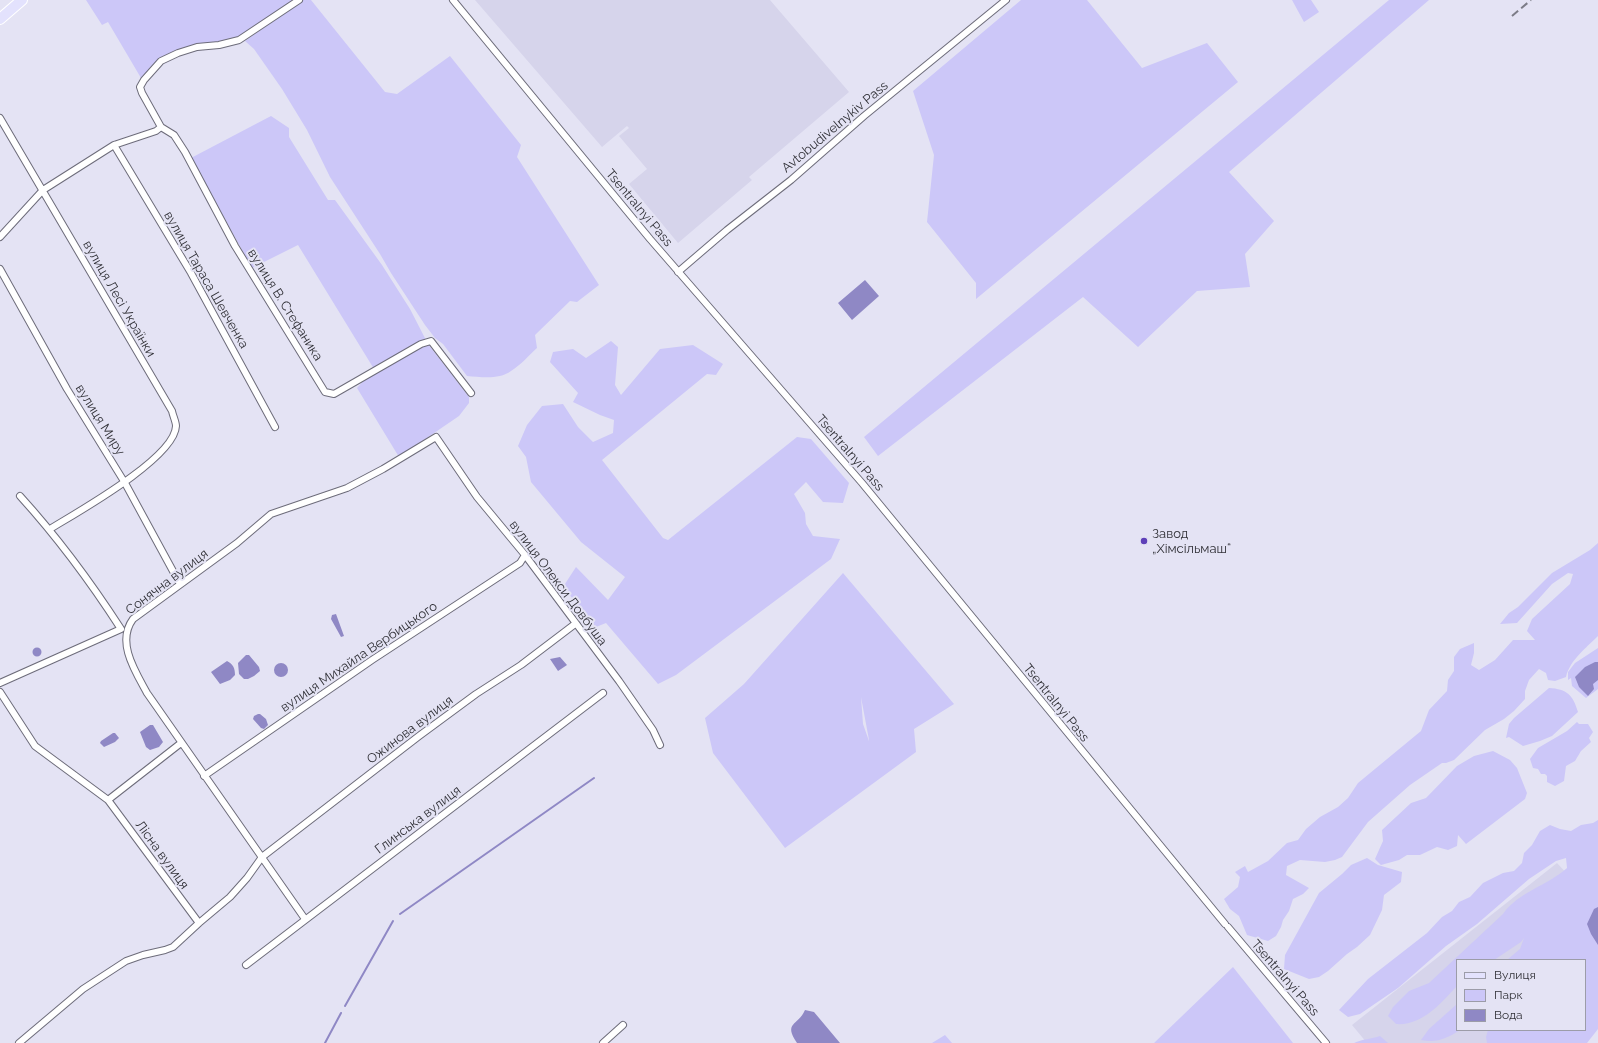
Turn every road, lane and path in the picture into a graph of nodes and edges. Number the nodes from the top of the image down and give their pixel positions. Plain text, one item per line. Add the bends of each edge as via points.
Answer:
1 (22, 0) edge
2 (299, 0) edge
3 (454, 0) edge
4 (1006, 0) edge
5 (0, 19) edge
6 (0, 118) edge
7 (161, 127) junction
8 (114, 145) junction
9 (43, 190) junction
10 (0, 237) edge
11 (0, 269) edge
12 (678, 272) junction
13 (471, 393) dead end
14 (275, 427) dead end
15 (436, 437) joint
16 (125, 483) junction
17 (20, 496) dead end
18 (50, 529) junction
19 (525, 555) junction
20 (180, 584) junction
21 (575, 624) junction
22 (124, 630) junction
23 (0, 683) edge
24 (0, 692) edge
25 (603, 693) dead end
26 (181, 743) junction
27 (660, 745) dead end
28 (204, 776) junction
29 (108, 800) junction
30 (262, 857) junction
31 (305, 919) junction
32 (199, 923) junction
33 (246, 965) dead end
34 (623, 1025) dead end
35 (19, 1043) edge
36 (603, 1043) edge
37 (1326, 1043) edge

1 - 5 main road
2 - 7 street via 239,40 197,47 161,61 140,87
3 - 12 street, Tsentralnyi Pass
4 - 12 street, Avtobudivelnykiv Pass
6 - 9 street, вулиця Лесі Українки
7 - 8 street via 156,132
7 - 13 street, вулиця В. Стефаника via 174,135 185,152 235,246 325,392 334,394 431,340
8 - 9 street
8 - 14 street, вулиця Тараса Шевченка via 191,273
9 - 10 street
9 - 16 street, вулиця Лесі Українки via 172,412 176,427 171,439 159,454
11 - 16 street, вулиця Миру via 67,389
12 - 37 street, Tsentralnyi Pass via 862,483 1226,926
15 - 19 street, вулиця Олекси Довбуша via 477,497
15 - 20 street, Сонячна вулиця via 353,485 271,514
16 - 18 street
16 - 20 street, вулиця Миру
17 - 18 street, Сонячна вулиця
18 - 22 street, Сонячна вулиця
19 - 21 street, вулиця Олекси Довбуша
19 - 28 street, вулиця Михайла Вербицького via 520,563 372,660
20 - 22 street, Сонячна вулиця via 133,619
21 - 27 street, вулиця Олекси Довбуша via 653,730
21 - 30 street, Ожинова вулиця via 521,665 476,694
22 - 23 street
22 - 26 street, Сонячна вулиця via 128,652 146,693
24 - 29 street, Лісна вулиця via 35,746
25 - 31 street, Глинська вулиця
26 - 28 street, Сонячна вулиця
26 - 29 street
28 - 30 street, Сонячна вулиця
29 - 32 street, Лісна вулиця
30 - 31 street, Сонячна вулиця
30 - 32 street via 230,898
31 - 33 street, Глинська вулиця
32 - 35 street via 173,947 126,961 93,983
34 - 36 street

